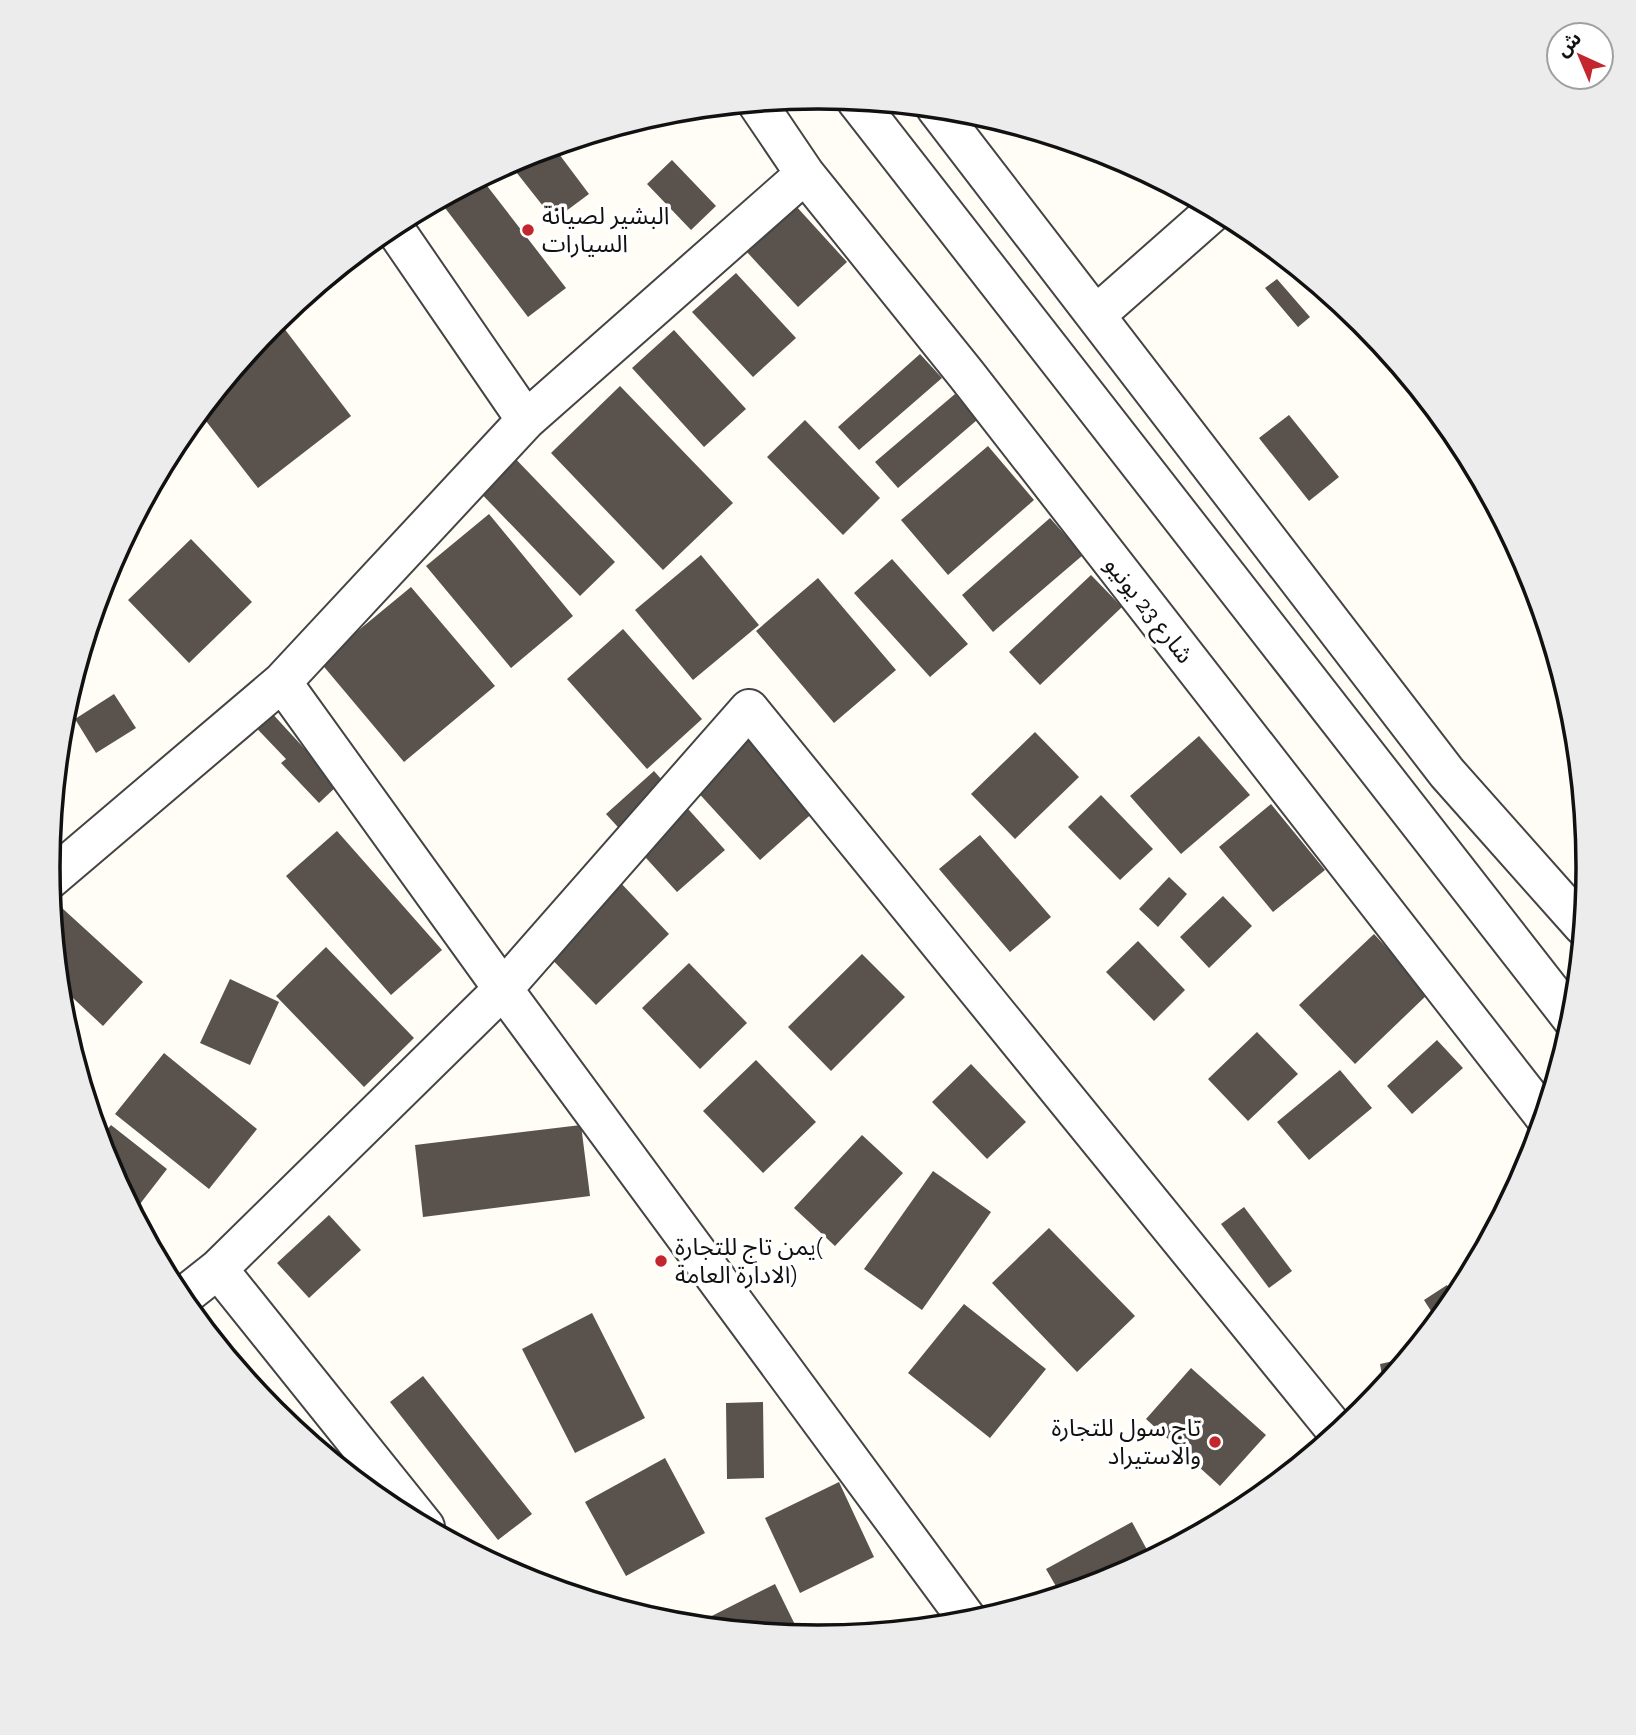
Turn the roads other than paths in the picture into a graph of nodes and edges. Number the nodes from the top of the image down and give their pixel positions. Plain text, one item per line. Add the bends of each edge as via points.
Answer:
1 (763, 111) edge
2 (864, 111) edge
3 (945, 120) edge
4 (806, 174) junction
5 (1207, 217) edge
6 (399, 236) edge
7 (1096, 315) junction
8 (526, 419) junction
9 (282, 682) junction
10 (60, 871) edge
11 (1575, 917) edge
12 (503, 989) junction
13 (1563, 1007) edge
14 (1537, 1107) edge
15 (218, 1269) junction
16 (189, 1292) edge
17 (1332, 1425) edge
18 (406, 1504) edge
19 (962, 1612) edge

1 - 4 street, شارع 23 يونيو
2 - 13 street
3 - 7 street
4 - 8 street
4 - 14 street, شارع 23 يونيو
5 - 7 street
6 - 8 street
7 - 11 street via 1447,774
8 - 9 street
9 - 10 street
9 - 12 street
12 - 15 street
12 - 17 street via 749,709
12 - 19 street
15 - 16 street
15 - 18 street

